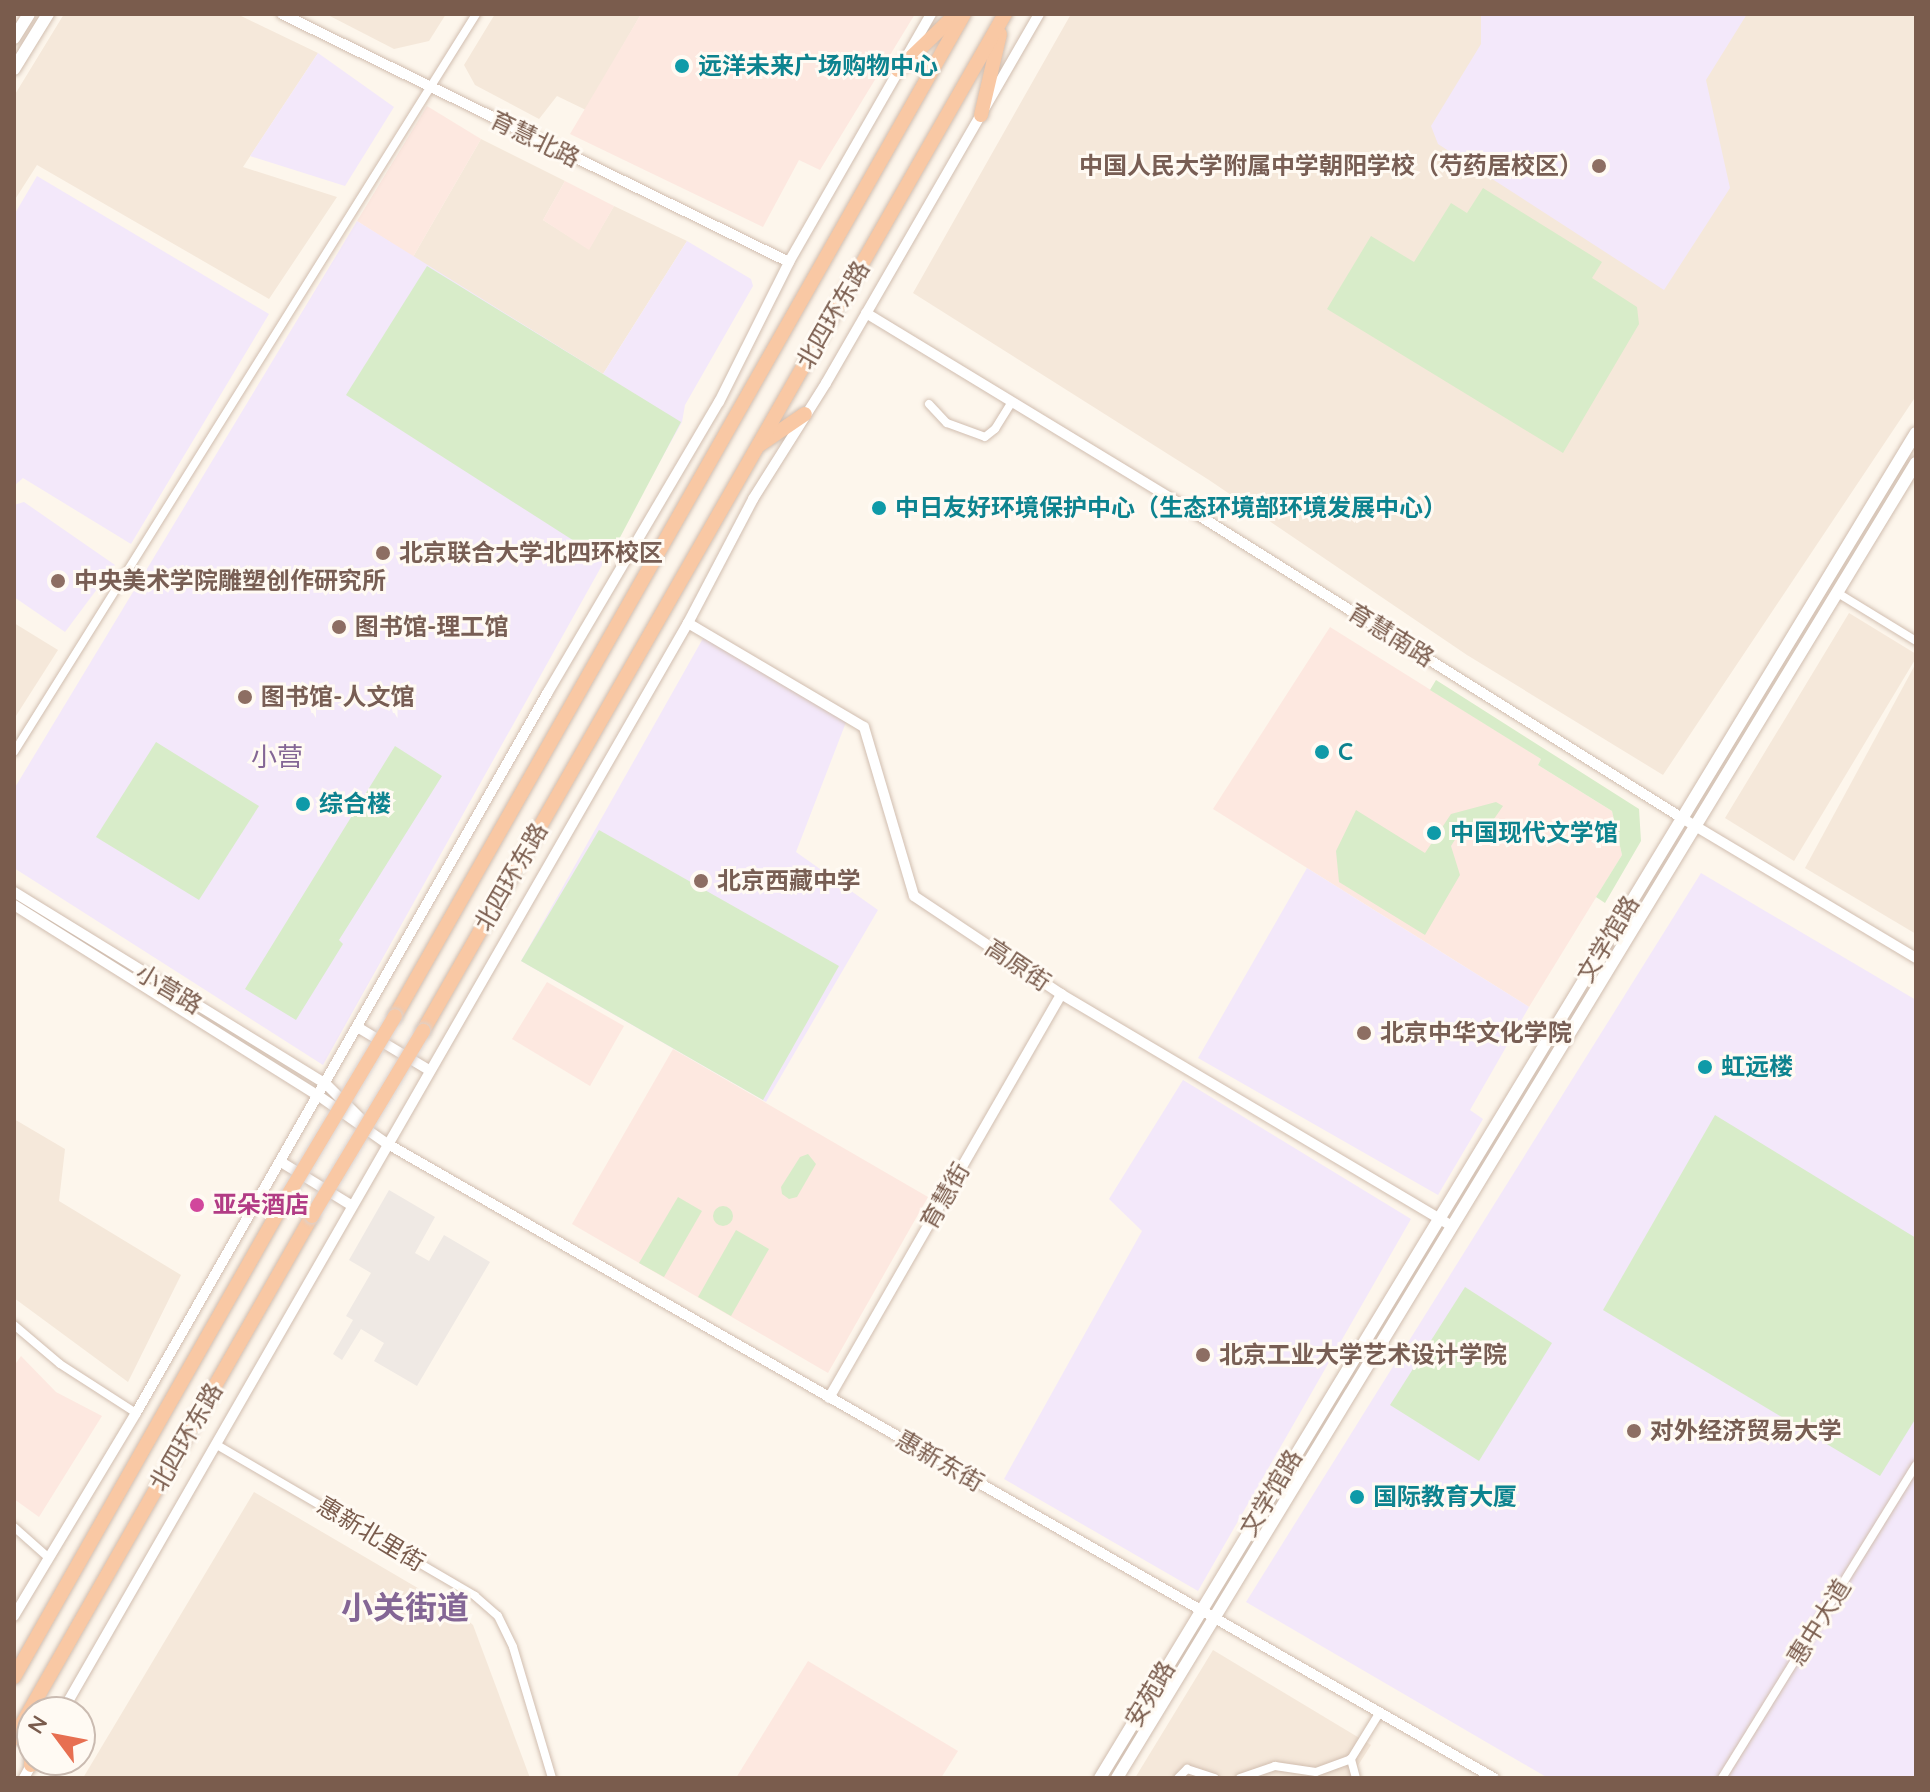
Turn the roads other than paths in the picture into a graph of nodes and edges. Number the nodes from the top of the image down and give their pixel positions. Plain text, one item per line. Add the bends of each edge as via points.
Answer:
1 (29, 14) edge
2 (48, 14) edge
3 (282, 14) edge
4 (476, 14) edge
5 (931, 14) edge
6 (956, 14) edge
7 (964, 14) edge
8 (1039, 14) edge
9 (1005, 15) edge
10 (14, 38) edge
11 (14, 69) edge
12 (898, 70) junction
13 (429, 88) junction
14 (981, 115) junction
15 (789, 262) junction
16 (866, 313) junction
17 (1011, 403) junction
18 (929, 404) dead end
19 (805, 414) junction
20 (1916, 433) edge
21 (757, 446) junction
22 (1916, 463) edge
23 (1836, 592) junction
24 (688, 623) junction
25 (1916, 641) edge
26 (14, 752) edge
27 (1682, 818) junction
28 (1694, 825) junction
29 (14, 892) edge
30 (14, 905) edge
31 (1916, 958) edge
32 (1061, 994) junction
33 (359, 1028) junction
34 (429, 1070) junction
35 (326, 1084) junction
36 (319, 1096) junction
37 (386, 1143) junction
38 (281, 1162) junction
39 (351, 1205) junction
40 (1438, 1218) junction
41 (1452, 1226) junction
42 (14, 1325) edge
43 (829, 1398) junction
44 (136, 1413) junction
45 (217, 1445) junction
46 (1916, 1465) edge
47 (14, 1527) edge
48 (49, 1558) junction
49 (1200, 1610) junction
50 (14, 1616) edge
51 (1214, 1618) junction
52 (33, 1645) junction
53 (14, 1660) edge
54 (14, 1677) edge
55 (40, 1696) edge
56 (71, 1696) edge
57 (1380, 1712) junction
58 (1351, 1759) junction
59 (552, 1778) edge
60 (1100, 1778) edge
61 (1117, 1778) edge
62 (1178, 1778) edge
63 (1215, 1778) edge
64 (1240, 1778) edge
65 (1356, 1778) edge
66 (1494, 1778) edge
67 (1722, 1778) edge

1 - 10 main road
2 - 11 main road
3 - 13 street, 育慧北路
4 - 13 street
5 - 12 street
6 - 12 highway
7 - 52 highway, 北四环东路, bridge
8 - 14 street, 北四环东路
9 - 14 highway
9 - 21 highway, 北四环东路
12 - 15 street
13 - 15 street, 育慧北路
13 - 26 street
14 - 16 street, 北四环东路
15 - 33 street via 719,402
16 - 17 street, 育慧南路
16 - 19 street, 北四环东路
17 - 18 street via 985,437 947,423
17 - 27 street, 育慧南路
19 - 21 highway
19 - 24 street, 北四环东路
20 - 27 main road, 文学馆路
21 - 55 highway, 北四环东路, bridge
22 - 23 main road, 文学馆路
23 - 25 street
23 - 28 main road, 文学馆路
24 - 32 street, 高原街 via 864,727 914,896
24 - 34 street, 北四环东路
27 - 28 street, 育慧南路
27 - 40 main road, 文学馆路
28 - 31 street, 育慧南路
28 - 41 main road, 文学馆路
29 - 35 street, 小营路
30 - 36 street, 小营路
32 - 40 street, 高原街
32 - 43 street, 育慧街
33 - 34 street
33 - 35 street
34 - 37 street, 北四环东路
35 - 36 street
35 - 37 street, 小营路
36 - 37 street, 小营路
36 - 38 street
37 - 39 street, 北四环东路
37 - 43 street, 惠新东街
38 - 39 street
38 - 44 street
39 - 45 street, 北四环东路
40 - 41 street, 高原街
40 - 49 main road, 文学馆路
41 - 51 main road, 文学馆路
42 - 44 street via 60,1364
43 - 49 street, 惠新东街
44 - 48 street
45 - 56 street, 北四环东路
45 - 59 street, 惠新北里街 via 475,1596 498,1616 513,1647
46 - 67 street, 惠中大道
47 - 48 street
48 - 50 street
49 - 51 street, 惠新东街
49 - 60 main road, 安苑路
51 - 57 street, 惠新东街
51 - 61 main road, 安苑路
52 - 53 highway
52 - 54 highway, 北四环东路
57 - 58 street
57 - 66 street, 惠新东街
58 - 64 street via 1316,1772 1275,1766
58 - 65 street
62 - 63 street via 1187,1769

